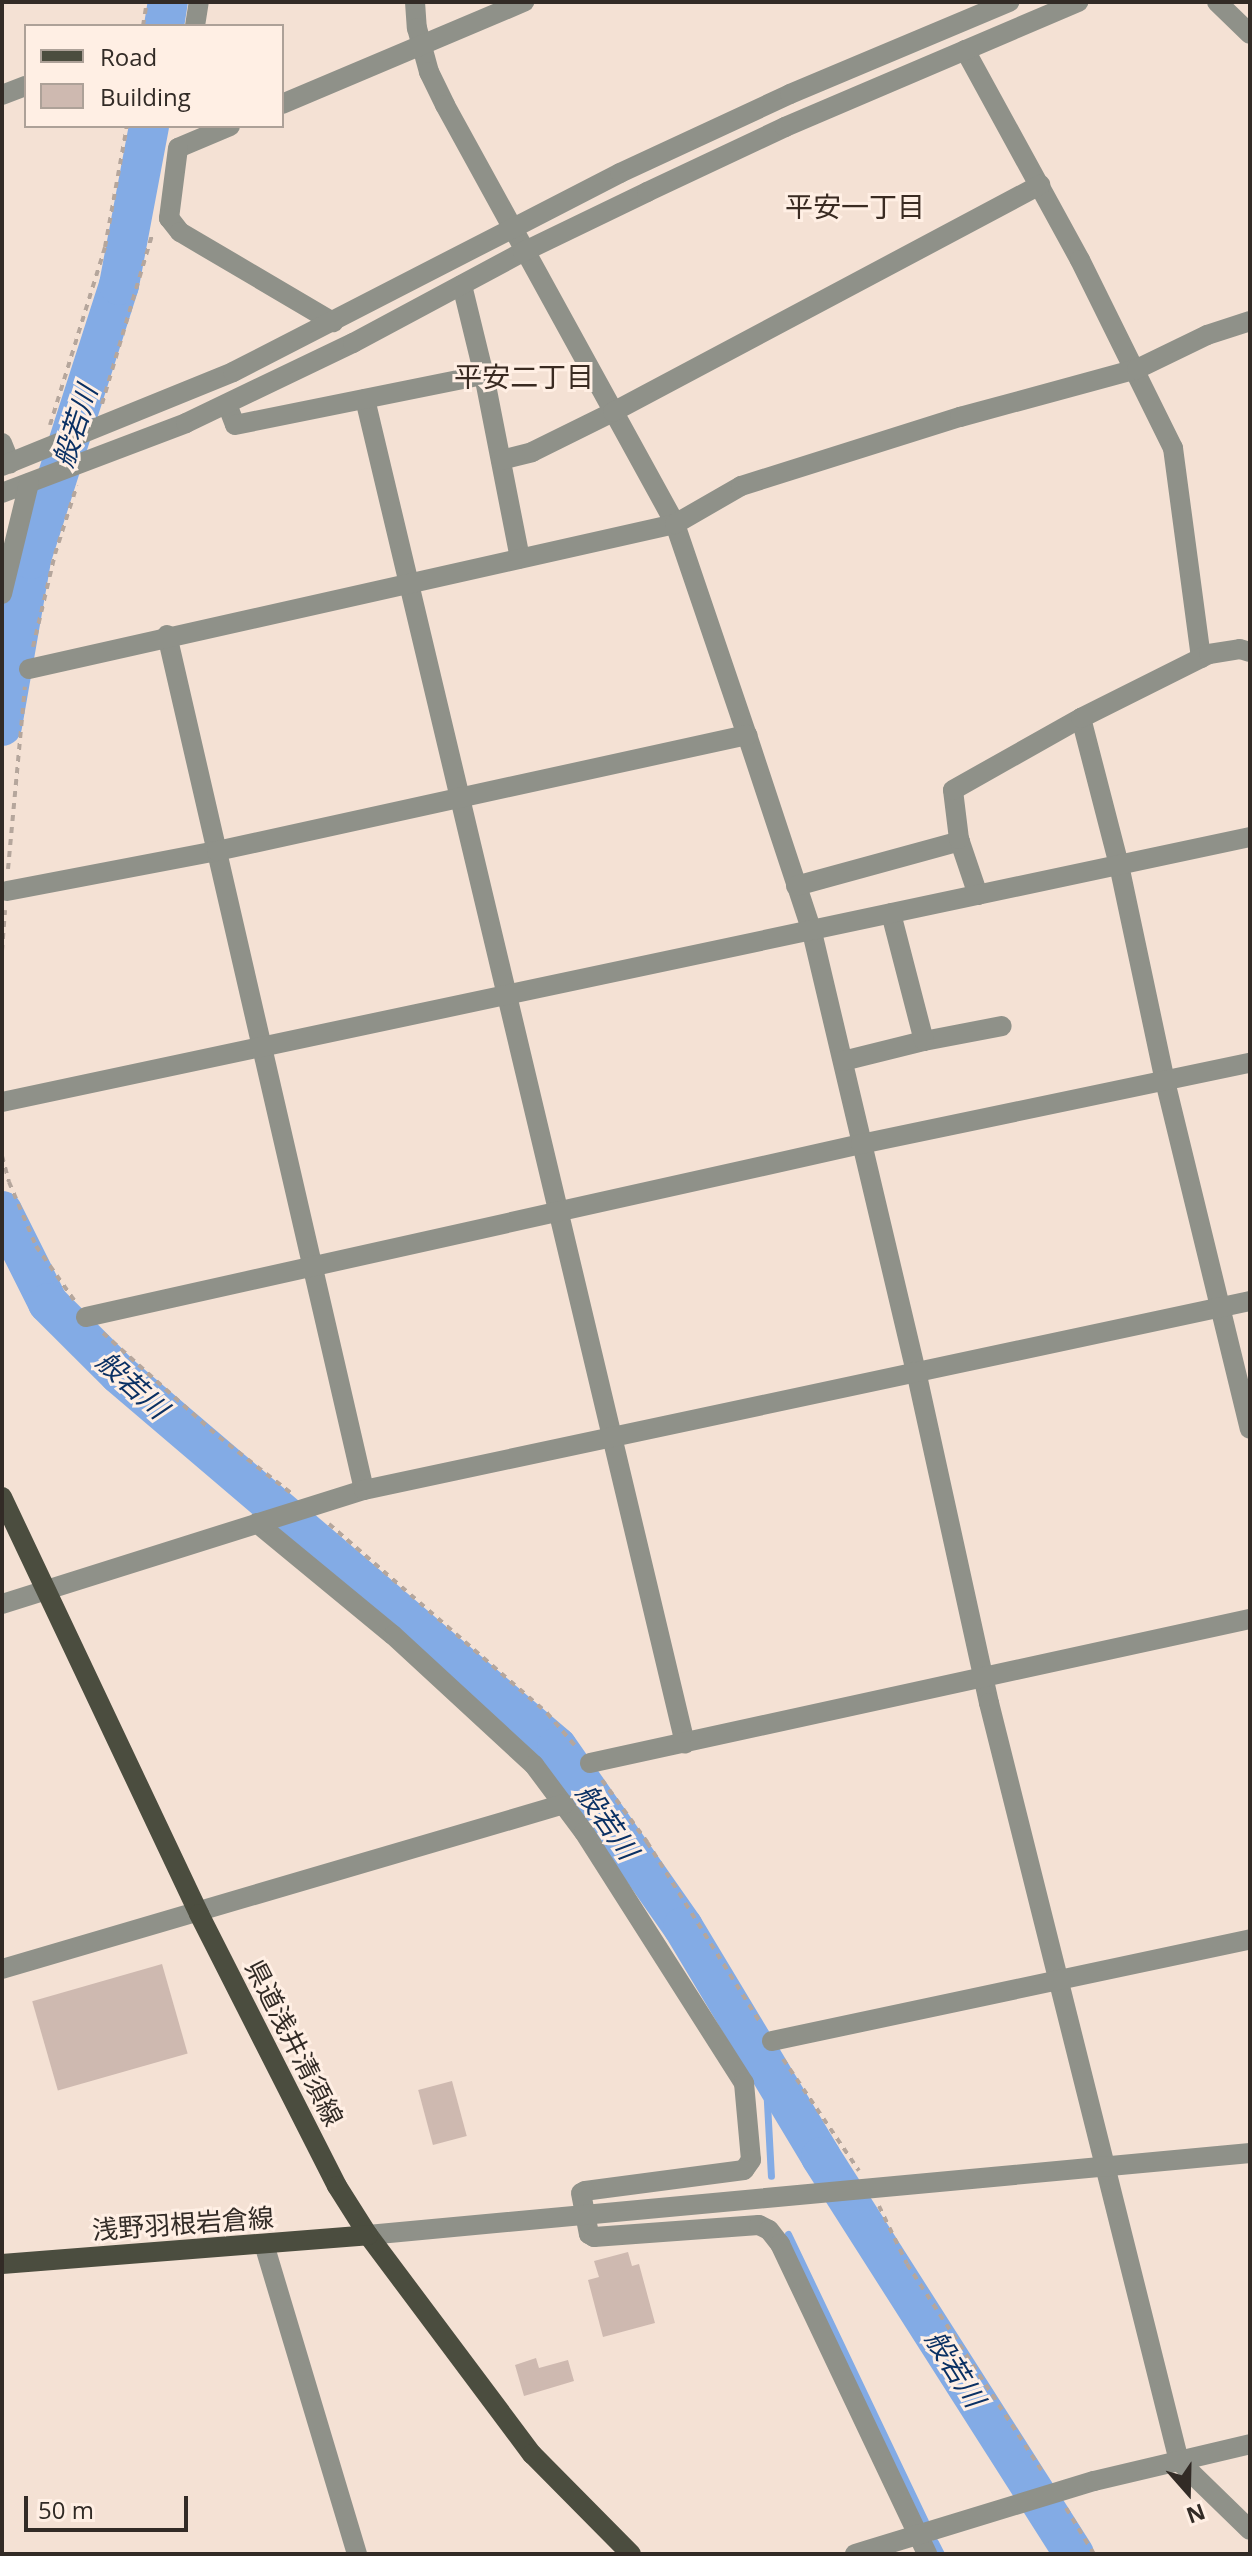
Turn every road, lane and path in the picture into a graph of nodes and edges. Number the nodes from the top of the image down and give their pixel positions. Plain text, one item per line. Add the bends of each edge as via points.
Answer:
1 (147, 2) edge
2 (199, 2) edge
3 (415, 2) edge
4 (524, 2) edge
5 (1009, 2) edge
6 (1078, 2) edge
7 (1217, 2) edge
8 (973, 9) edge
9 (143, 24) edge
10 (195, 24) edge
11 (1250, 34) edge
12 (421, 46) junction
13 (965, 50) junction
14 (24, 87) edge
15 (2, 95) edge
16 (284, 103) edge
17 (127, 128) edge
18 (181, 128) edge
19 (225, 128) edge
20 (178, 148) junction
21 (1040, 185) junction
22 (169, 218) junction
23 (511, 228) junction
24 (523, 252) junction
25 (462, 285) junction
26 (1250, 321) edge
27 (333, 322) junction
28 (1137, 369) junction
29 (484, 375) junction
30 (365, 399) junction
31 (227, 404) junction
32 (613, 412) junction
33 (96, 429) junction
34 (2, 443) edge
35 (46, 449) junction
36 (501, 460) junction
37 (80, 463) junction
38 (6, 465) edge
39 (34, 480) junction
40 (2, 493) edge
41 (675, 524) junction
42 (520, 558) junction
43 (410, 582) junction
44 (2, 594) edge
45 (167, 635) junction
46 (1250, 652) edge
47 (1201, 658) junction
48 (29, 669) junction
49 (1081, 718) junction
50 (747, 735) junction
51 (460, 795) junction
52 (1250, 837) edge
53 (960, 841) junction
54 (217, 851) junction
55 (1119, 865) junction
56 (796, 886) junction
57 (7, 891) junction
58 (978, 895) junction
59 (891, 913) junction
60 (812, 932) junction
61 (2, 951) edge
62 (508, 994) junction
63 (1002, 1026) dead end
64 (924, 1041) junction
65 (261, 1045) junction
66 (843, 1061) junction
67 (1250, 1063) edge
68 (1165, 1081) junction
69 (2, 1102) edge
70 (861, 1144) junction
71 (558, 1211) junction
72 (311, 1265) junction
73 (1250, 1301) edge
74 (1222, 1307) junction
75 (86, 1317) dead end
76 (916, 1371) junction
77 (1250, 1429) edge
78 (612, 1437) junction
79 (364, 1490) junction
80 (2, 1497) edge
81 (257, 1523) junction
82 (47, 1592) junction
83 (2, 1604) edge
84 (1250, 1619) edge
85 (984, 1680) junction
86 (685, 1743) junction
87 (590, 1763) dead end
88 (564, 1804) junction
89 (199, 1914) junction
90 (1250, 1939) edge
91 (2, 1969) edge
92 (1058, 1979) junction
93 (772, 2041) dead end
94 (1250, 2153) edge
95 (1107, 2166) junction
96 (585, 2214) junction
97 (368, 2235) junction
98 (264, 2244) junction
99 (2, 2264) edge
100 (1250, 2444) edge
101 (1179, 2461) junction
102 (1250, 2530) edge
103 (922, 2545) edge
104 (357, 2554) edge
105 (631, 2554) edge
106 (855, 2554) edge

1 - 9 path
2 - 10 street
3 - 12 street
4 - 12 street
5 - 8 street
6 - 13 street
7 - 11 street
8 - 23 street
12 - 16 street
12 - 23 street via 445,105
13 - 21 street
13 - 24 street via 785,127
14 - 15 street
17 - 35 path via 105,247
18 - 20 street
19 - 20 street
20 - 22 street
21 - 28 street
21 - 32 street
22 - 27 street via 180,232
22 - 33 path via 153,232
23 - 24 street
23 - 27 street
24 - 25 street
24 - 32 street
25 - 29 street
25 - 31 street
26 - 28 street
27 - 33 street via 233,372
28 - 41 street via 829,456 741,486
28 - 47 street via 1173,448
29 - 30 street
29 - 36 street
30 - 31 street via 235,425
30 - 43 street
31 - 37 street
32 - 36 street via 532,452
32 - 41 street
33 - 35 street
34 - 38 street
35 - 38 street
36 - 42 street
37 - 39 street
37 - 48 path
39 - 40 street
39 - 44 street
41 - 42 street
41 - 50 street
42 - 43 street
43 - 45 street
43 - 51 street
45 - 48 street
45 - 54 street
46 - 47 street via 1240,649
47 - 49 street
48 - 57 path
49 - 53 street via 953,790
49 - 55 street
50 - 51 street
50 - 56 street
51 - 54 street
51 - 62 street
52 - 55 street
53 - 56 street
53 - 58 street
54 - 57 street
54 - 65 street
55 - 58 street
55 - 68 street
56 - 60 street
57 - 61 path
58 - 59 street
59 - 60 street
59 - 64 street
60 - 62 street
60 - 66 street
62 - 65 street
62 - 71 street
63 - 64 street
64 - 66 street
65 - 69 street
65 - 72 street
66 - 70 street
67 - 68 street
68 - 70 street
68 - 74 street
70 - 71 street
70 - 76 street
71 - 72 street
71 - 78 street
72 - 75 street
72 - 79 street
73 - 74 street
74 - 76 street
74 - 77 street
76 - 78 street
76 - 85 street
78 - 79 street
78 - 86 street
79 - 81 street
80 - 82 main road, 県道浅井清須線
81 - 82 street
81 - 88 street via 393,1635 523,1753
82 - 83 street
82 - 89 main road, 県道浅井清須線
84 - 85 street
85 - 86 street
85 - 92 street
86 - 87 street
88 - 89 street
88 - 96 street via 744,2083 751,2160 744,2170 585,2191
89 - 91 street
89 - 97 main road, 県道浅井清須線 via 337,2186
90 - 92 street
92 - 93 street
92 - 95 street
94 - 95 street
95 - 96 street
95 - 101 street
96 - 97 street
96 - 103 street via 594,2237 759,2225 769,2230
97 - 98 main road, 浅野羽根岩倉線
97 - 105 main road, 県道浅井清須線 via 532,2454
98 - 99 main road, 浅野羽根岩倉線
98 - 104 street
100 - 101 street
101 - 102 street
101 - 103 street via 1024,2502
103 - 106 street

